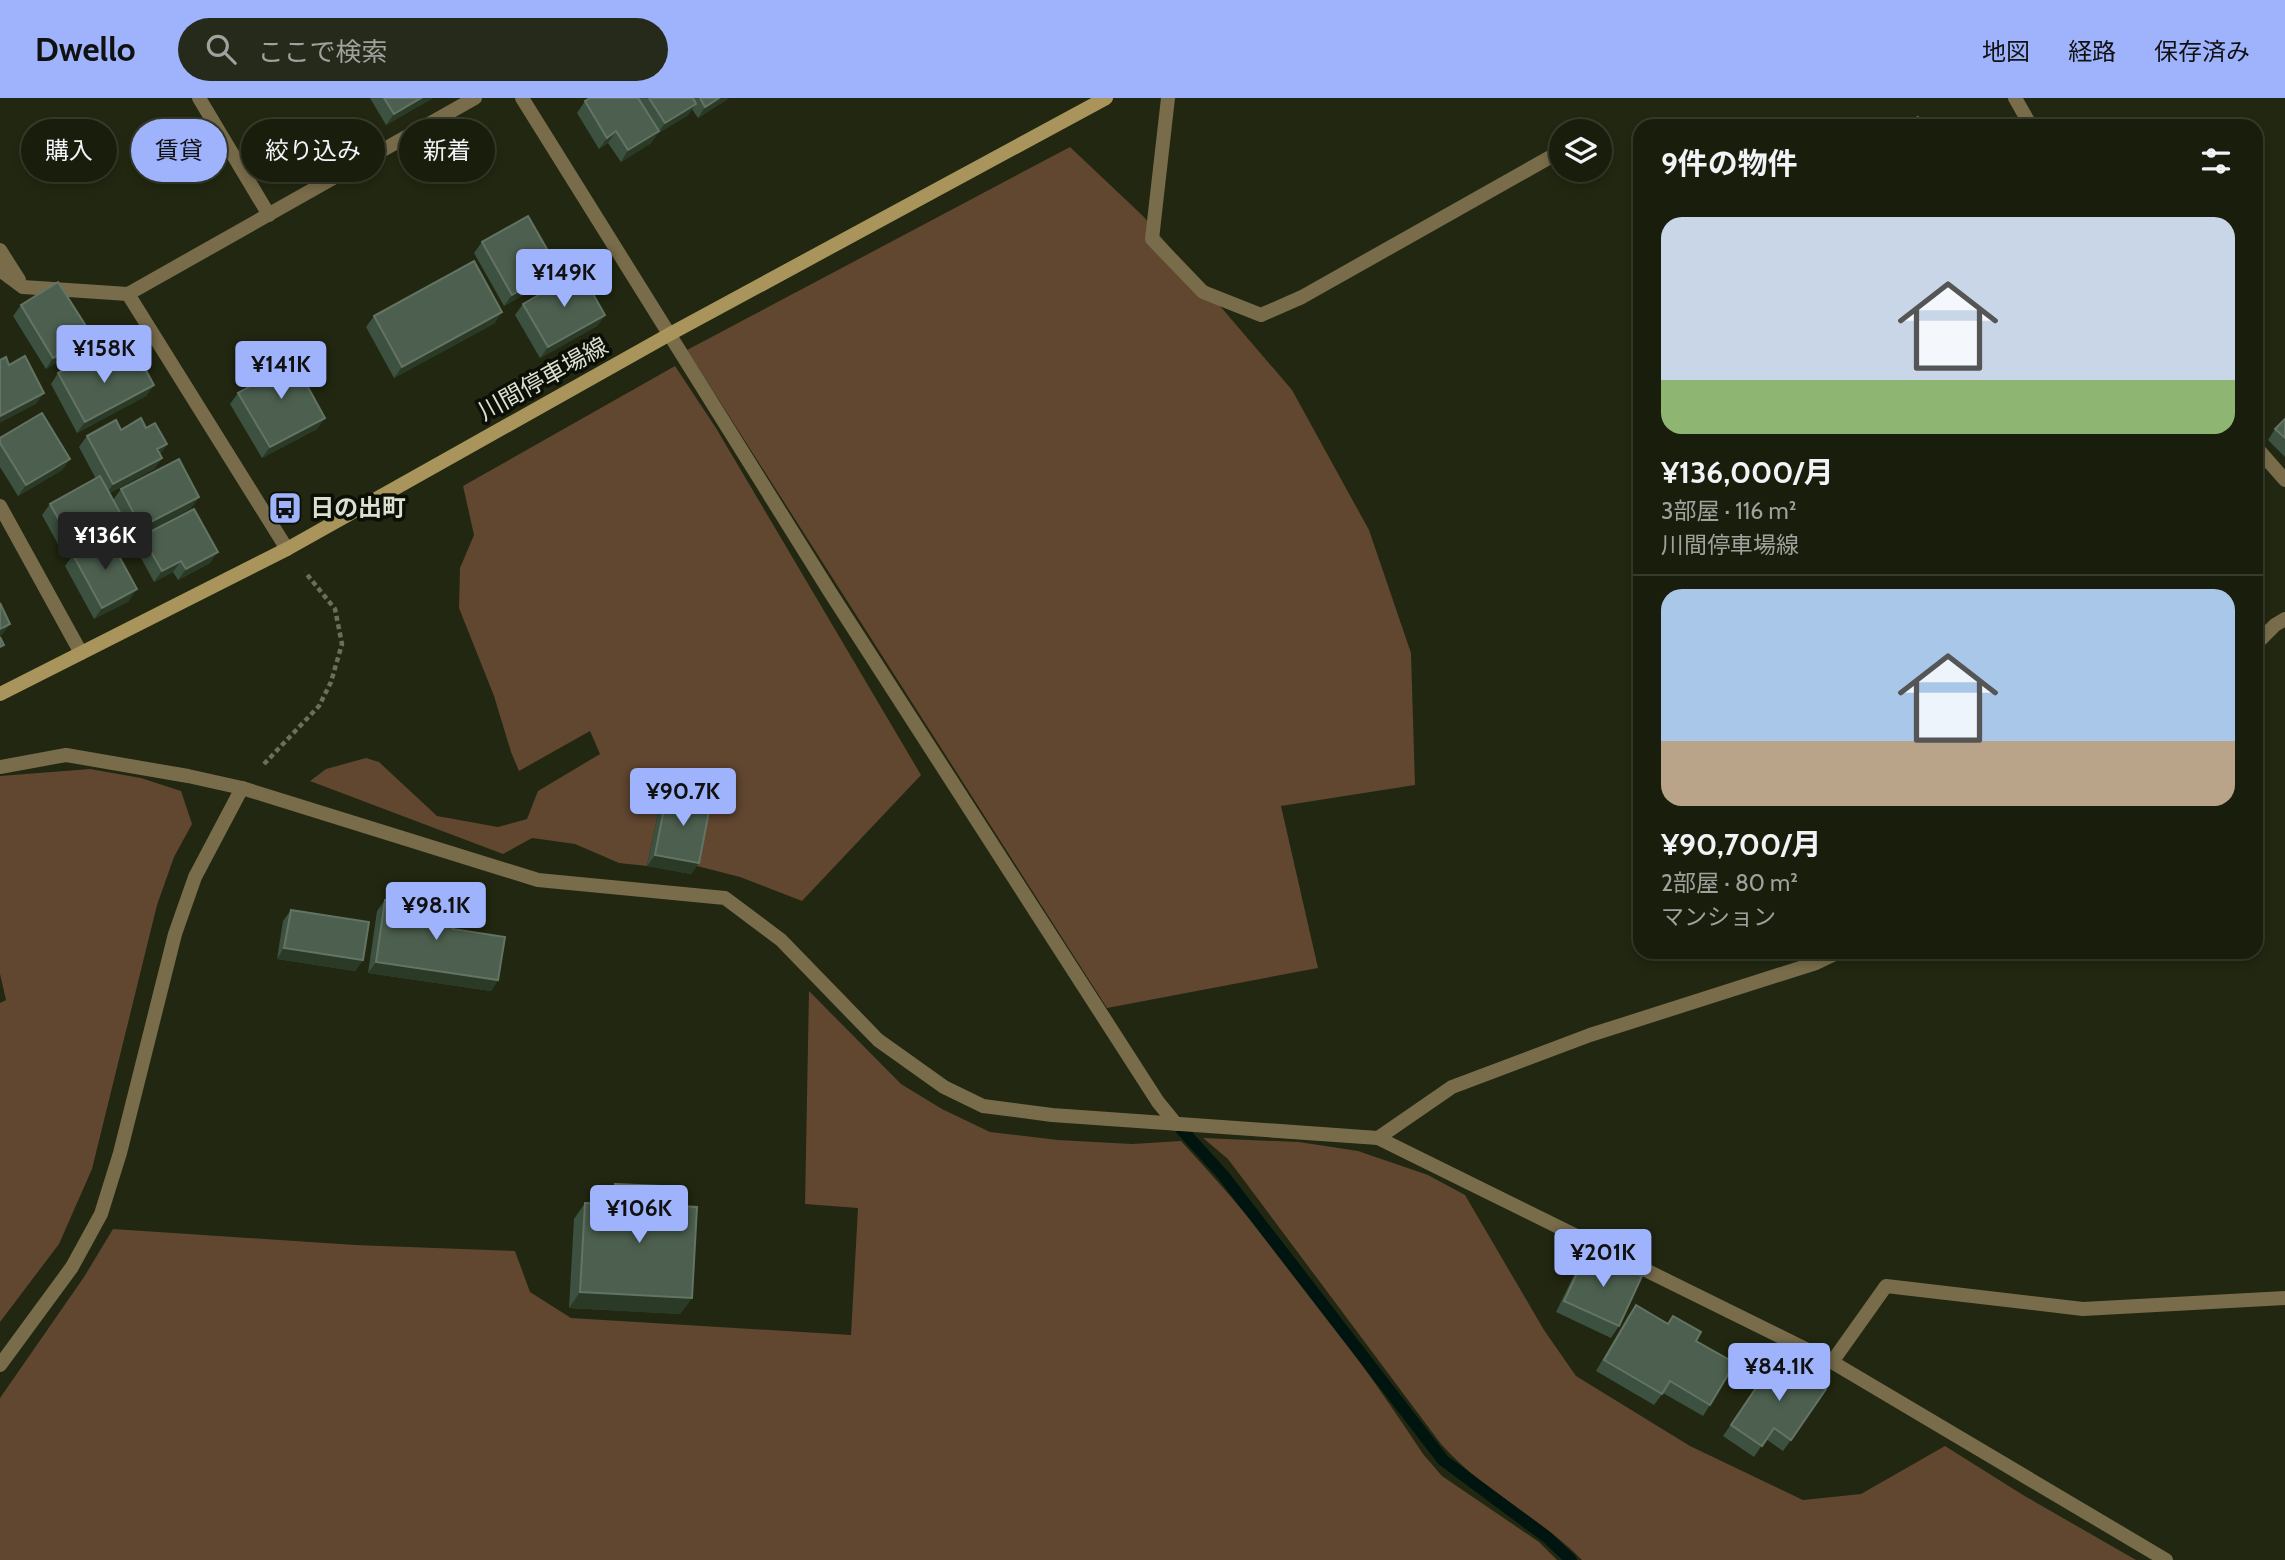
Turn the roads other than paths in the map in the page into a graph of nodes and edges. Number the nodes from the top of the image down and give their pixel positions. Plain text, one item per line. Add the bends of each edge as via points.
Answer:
1 (199, 98) edge
2 (475, 98) edge
3 (522, 98) edge
4 (1106, 98) edge
5 (1168, 98) edge
6 (2015, 98) edge
7 (2027, 119) edge
8 (1549, 157) edge
9 (269, 215) junction
10 (0, 250) edge
11 (0, 270) edge
12 (23, 287) junction
13 (128, 294) junction
14 (670, 334) junction
15 (2263, 455) edge
16 (2285, 480) edge
17 (0, 506) edge
18 (287, 549) junction
19 (2285, 619) edge
20 (2263, 636) edge
21 (81, 653) junction
22 (0, 694) edge
23 (0, 767) edge
24 (242, 788) junction
25 (1824, 959) edge
26 (1176, 1124) junction
27 (1378, 1138) junction
28 (2285, 1298) edge
29 (1832, 1362) junction
30 (0, 1365) edge
31 (2166, 1560) edge

1 - 9 street
2 - 9 street
3 - 14 street
4 - 14 main road, 川間停車場線
5 - 8 street via 1152,239 1203,292 1261,315 1302,297
6 - 7 street
9 - 13 street
10 - 12 street
11 - 12 street
12 - 13 street
13 - 18 street
14 - 18 main road, 川間停車場線
14 - 26 street via 837,604
15 - 16 street
17 - 21 street
18 - 21 main road, 川間停車場線
19 - 20 street
21 - 22 main road, 川間停車場線
23 - 24 street via 66,755
24 - 26 street via 538,880 724,898 781,940 878,1040 944,1087 983,1106
24 - 30 street via 195,877 175,934 101,1214 72,1267
25 - 27 street via 1590,1035 1452,1087
26 - 27 street
27 - 29 street
28 - 29 street via 2083,1309 1886,1286
29 - 31 street

